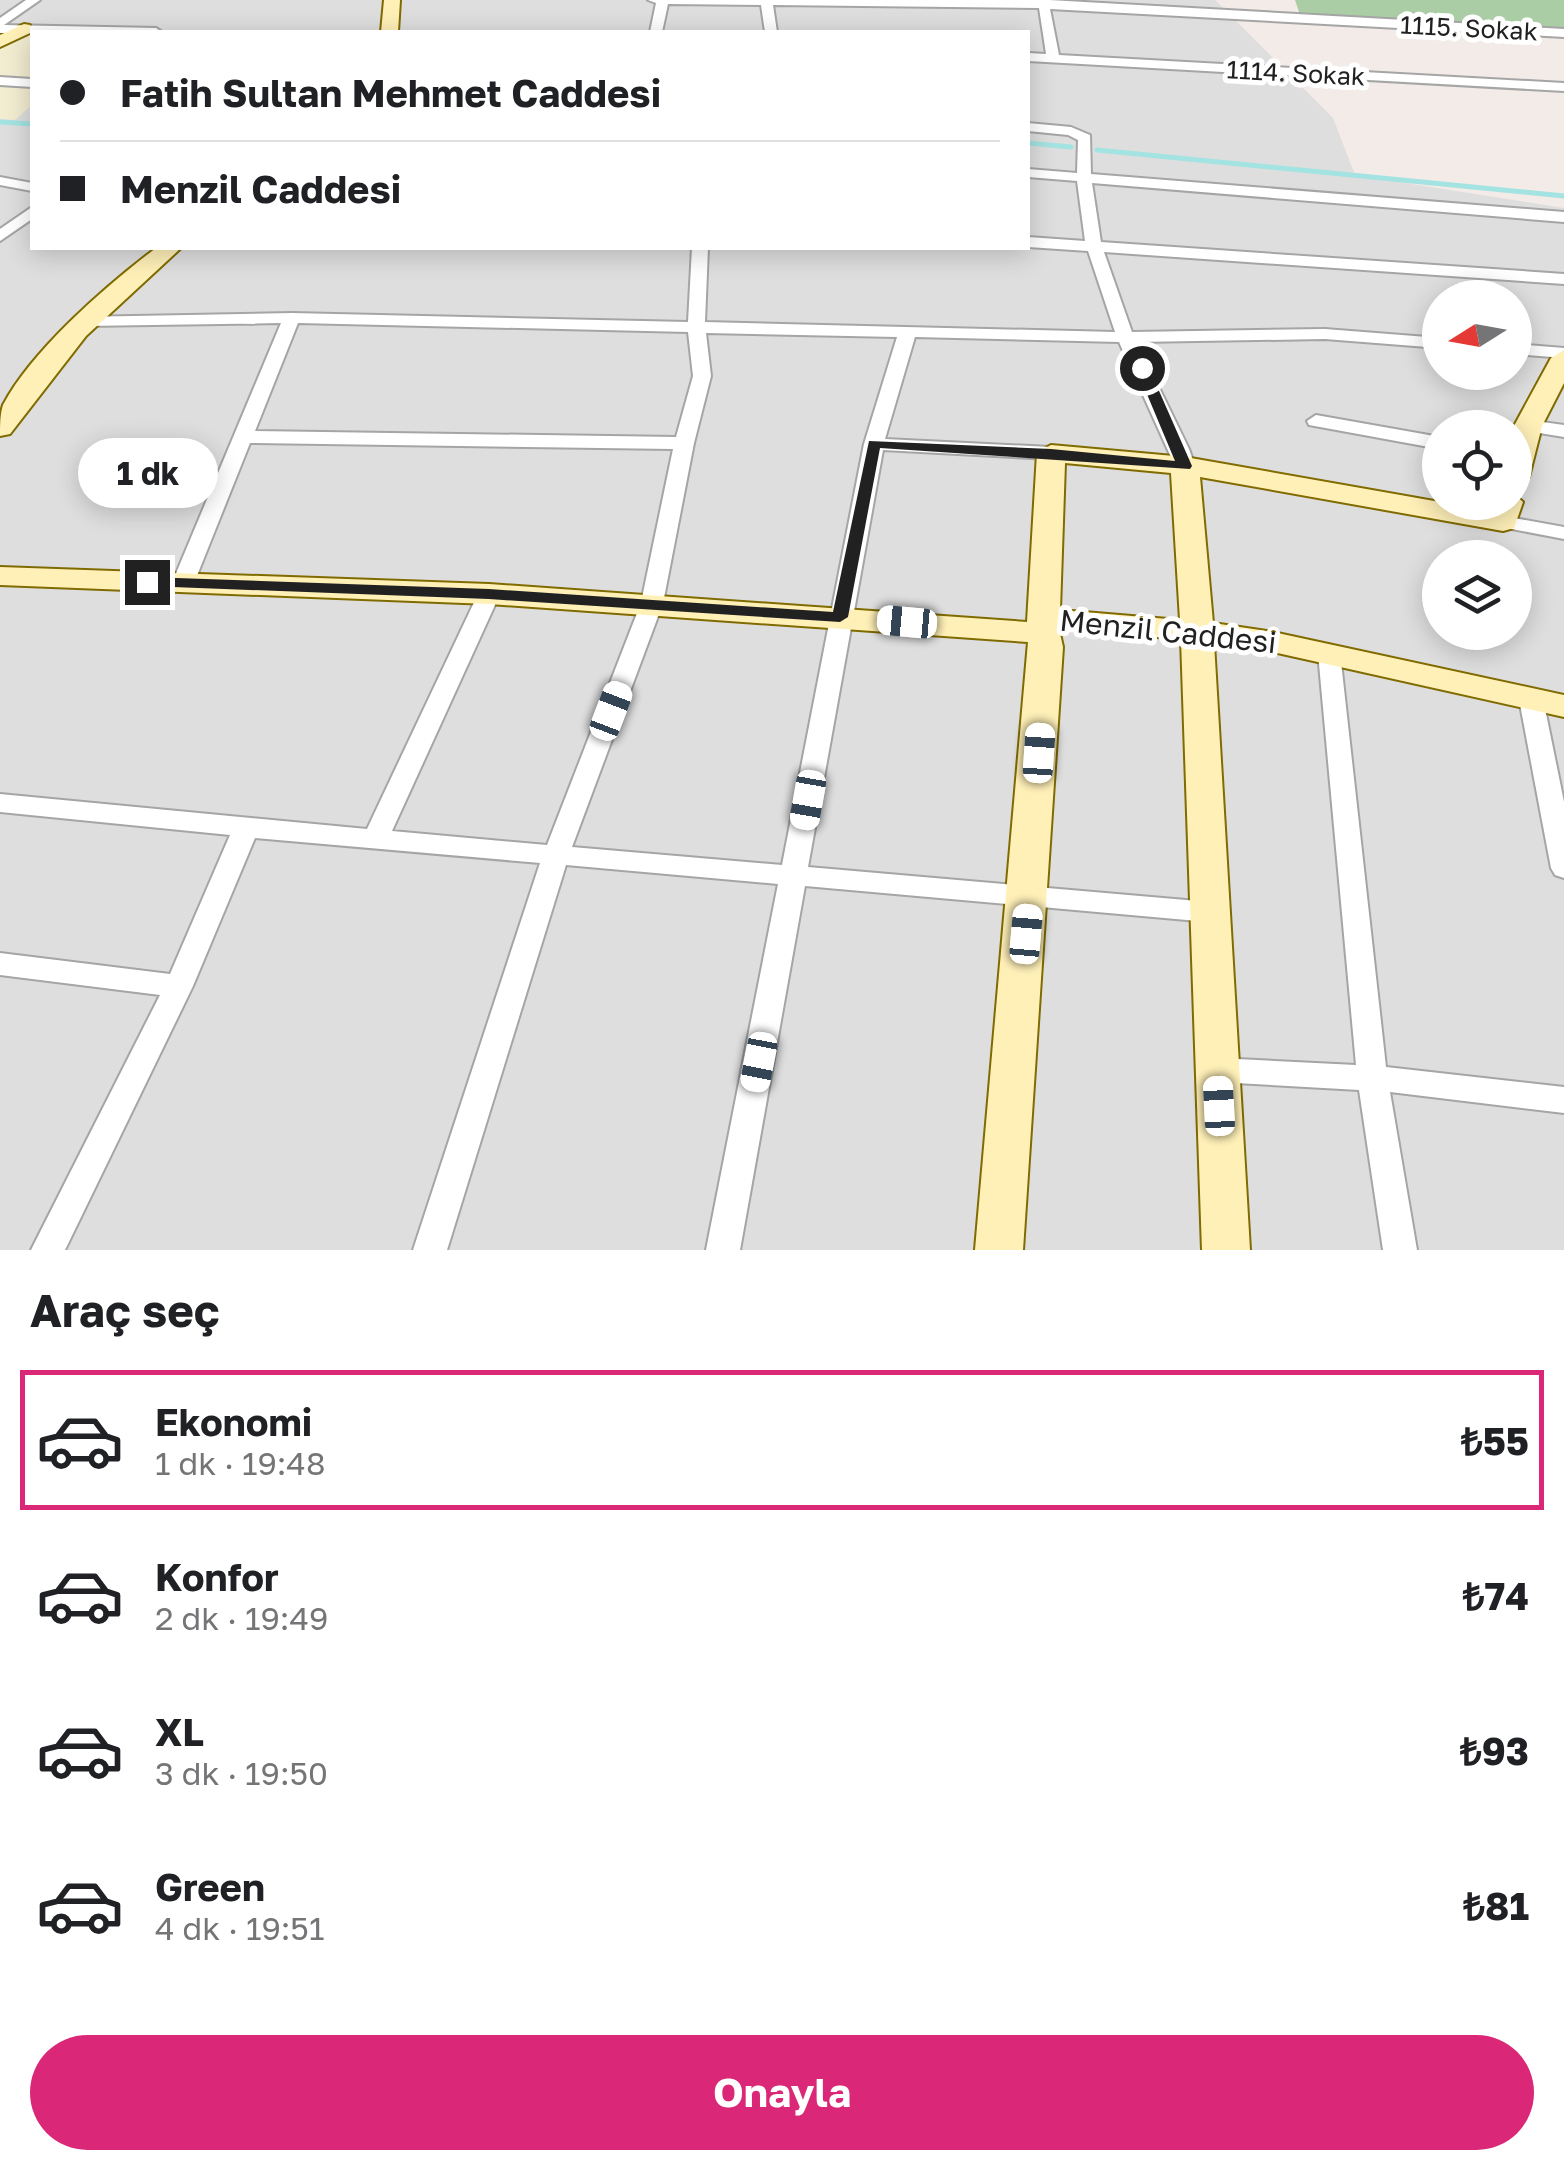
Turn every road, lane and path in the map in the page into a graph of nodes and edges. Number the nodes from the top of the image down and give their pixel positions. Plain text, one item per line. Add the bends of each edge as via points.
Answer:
1 (34, 0) edge
2 (392, 0) edge
3 (654, 0) edge
4 (663, 0) edge
5 (766, 0) edge
6 (1279, 0) edge
7 (1044, 2) edge
8 (1284, 17) junction
9 (0, 26) edge
10 (24, 30) junction
11 (30, 30) edge
12 (390, 30) edge
13 (656, 30) edge
14 (771, 30) edge
15 (1564, 33) edge
16 (0, 42) edge
17 (1030, 57) edge
18 (1052, 58) junction
19 (0, 81) edge
20 (30, 83) edge
21 (1564, 87) edge
22 (1030, 127) edge
23 (1030, 173) edge
24 (1084, 176) junction
25 (0, 182) edge
26 (30, 187) edge
27 (30, 214) edge
28 (1564, 217) edge
29 (0, 236) edge
30 (1030, 242) edge
31 (1094, 245) junction
32 (168, 250) edge
33 (700, 250) edge
34 (1564, 279) edge
35 (292, 318) junction
36 (84, 321) junction
37 (696, 326) junction
38 (908, 330) junction
39 (1125, 337) junction
40 (1422, 342) edge
41 (1532, 351) edge
42 (1564, 355) edge
43 (1532, 418) edge
44 (1316, 421) dead end
45 (1532, 427) edge
46 (0, 428) edge
47 (1564, 431) edge
48 (244, 437) junction
49 (1422, 440) edge
50 (684, 444) junction
51 (874, 444) junction
52 (1051, 453) junction
53 (1185, 466) junction
54 (1422, 500) edge
55 (1528, 520) edge
56 (1564, 533) edge
57 (0, 576) edge
58 (184, 583) junction
59 (489, 594) junction
60 (652, 603) junction
61 (840, 617) junction
62 (1043, 625) junction
63 (1197, 630) junction
64 (1329, 653) junction
65 (1531, 699) junction
66 (1564, 706) edge
67 (0, 804) edge
68 (246, 828) junction
69 (376, 838) junction
70 (556, 855) junction
71 (1564, 868) edge
72 (796, 873) junction
73 (1030, 895) junction
74 (1209, 912) junction
75 (0, 964) edge
76 (179, 986) junction
77 (1217, 1070) junction
78 (1372, 1078) junction
79 (1564, 1100) edge
80 (48, 1250) edge
81 (430, 1250) edge
82 (722, 1250) edge
83 (999, 1250) edge
84 (1226, 1250) edge
85 (1400, 1250) edge

1 - 9 street
2 - 12 street
3 - 4 street, 1115. Sokak
4 - 5 street, 1115. Sokak
4 - 13 street
5 - 7 street, 1115. Sokak
5 - 14 street
6 - 8 street
7 - 8 street, 1115. Sokak
7 - 18 street
8 - 15 street, 1115. Sokak
9 - 10 street
10 - 11 street
10 - 16 street
17 - 18 street, 1114. Sokak
18 - 21 street, 1114. Sokak
19 - 20 street
22 - 24 street via 1084,138
23 - 24 street
24 - 28 street
24 - 31 street
25 - 26 street
27 - 29 street
30 - 31 street
31 - 34 street
31 - 39 street
32 - 36 street
33 - 37 street
35 - 36 street
35 - 37 street
35 - 48 street
36 - 46 street
37 - 38 street
37 - 50 street via 702,376
38 - 39 street
38 - 51 street
39 - 40 street via 1326,334
39 - 53 street
41 - 42 street
42 - 43 street
44 - 49 street
45 - 47 street
48 - 50 street
48 - 58 street
50 - 60 street
51 - 52 street
51 - 61 street
52 - 53 street
52 - 62 street
53 - 54 street
53 - 63 street
55 - 56 street
57 - 58 street, Menzil Caddesi
58 - 59 street, Menzil Caddesi
59 - 60 street, Menzil Caddesi
59 - 69 street
60 - 61 street, Menzil Caddesi
60 - 70 street
61 - 62 street, Menzil Caddesi
61 - 72 street
62 - 63 street, Menzil Caddesi
62 - 73 street
63 - 64 street, Menzil Caddesi
63 - 74 street
64 - 65 street, Menzil Caddesi
64 - 78 street
65 - 66 street, Menzil Caddesi
65 - 71 street
67 - 68 street
68 - 69 street
68 - 76 street
69 - 70 street
70 - 72 street
70 - 81 street
72 - 73 street
72 - 82 street
73 - 74 street
73 - 83 street
74 - 77 street
75 - 76 street
76 - 80 street
77 - 78 street
77 - 84 street
78 - 79 street
78 - 85 street

